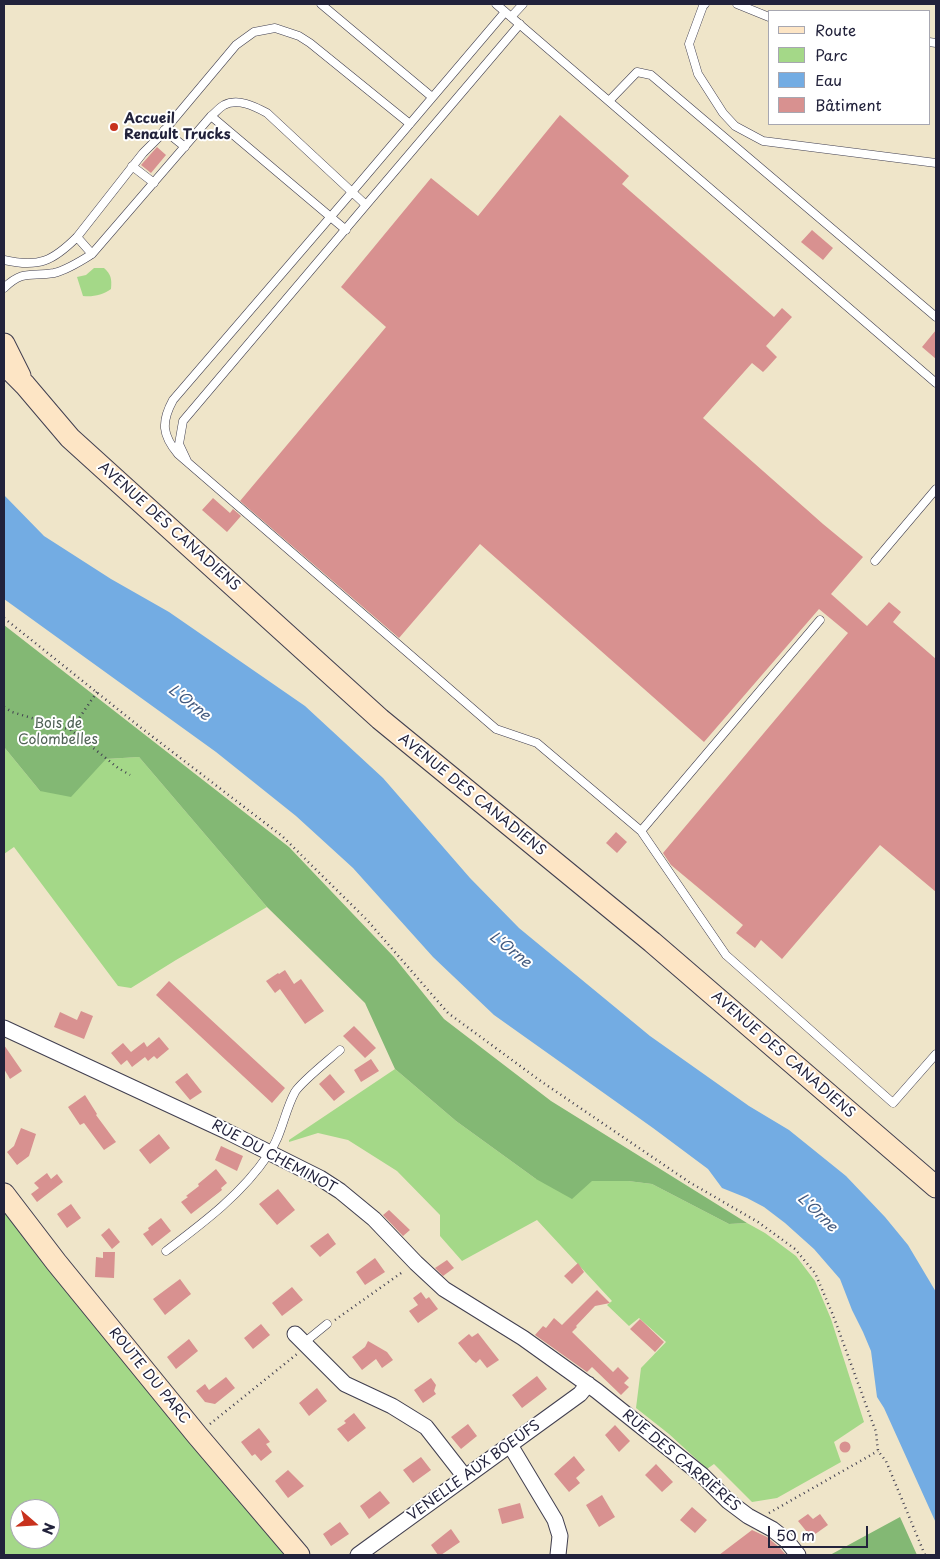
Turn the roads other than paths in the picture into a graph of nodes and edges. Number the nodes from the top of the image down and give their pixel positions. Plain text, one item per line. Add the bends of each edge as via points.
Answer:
1 (322, 4) edge
2 (496, 4) edge
3 (523, 4) edge
4 (705, 4) edge
5 (737, 4) edge
6 (508, 14) junction
7 (768, 17) edge
8 (520, 24) junction
9 (432, 97) junction
10 (609, 101) junction
11 (211, 116) junction
12 (410, 124) junction
13 (735, 126) junction
14 (164, 130) junction
15 (725, 138) junction
16 (184, 147) junction
17 (936, 163) edge
18 (132, 166) junction
19 (154, 183) junction
20 (352, 192) junction
21 (366, 205) junction
22 (331, 217) junction
23 (346, 230) junction
24 (77, 237) junction
25 (92, 254) junction
26 (4, 260) edge
27 (4, 288) edge
28 (936, 317) edge
29 (4, 344) edge
30 (4, 364) edge
31 (936, 383) edge
32 (25, 385) junction
33 (188, 464) junction
34 (936, 489) edge
35 (875, 561) dead end
36 (820, 620) dead end
37 (641, 831) junction
38 (4, 1028) edge
39 (340, 1050) dead end
40 (936, 1054) edge
41 (270, 1154) junction
42 (936, 1187) edge
43 (4, 1194) edge
44 (166, 1251) dead end
45 (327, 1324) dead end
46 (300, 1338) joint
47 (588, 1384) junction
48 (510, 1445) junction
49 (464, 1477) junction
50 (299, 1555) edge
51 (358, 1555) edge
52 (558, 1555) edge
53 (798, 1555) edge

1 - 9 lane
2 - 6 lane
3 - 6 lane
4 - 13 lane via 689,44 698,74
5 - 7 lane
6 - 8 lane
6 - 9 lane
8 - 10 lane
8 - 21 lane
9 - 12 lane
10 - 15 lane via 637,72 651,75
10 - 31 lane
11 - 16 lane
11 - 20 lane via 234,102 256,107 267,113
11 - 22 lane
12 - 14 lane via 299,36 275,28 254,32 236,45
12 - 20 lane
13 - 15 lane
13 - 17 lane via 763,141
14 - 16 lane
14 - 18 lane
15 - 28 lane
16 - 19 lane
18 - 19 lane
18 - 24 lane
19 - 25 lane
20 - 21 lane
20 - 22 lane
21 - 23 lane
22 - 23 lane
22 - 33 lane via 173,400 165,431 172,447
23 - 33 lane via 183,421 179,444
24 - 25 lane
24 - 26 lane via 48,260 29,264
25 - 27 lane via 56,272 23,274
29 - 32 street, AVENUE DES CANADIENS
30 - 32 street, AVENUE DES CANADIENS
32 - 42 street, AVENUE DES CANADIENS via 70,438 380,720 652,942
33 - 37 lane via 496,730 537,743
34 - 35 lane
36 - 37 lane
37 - 40 lane via 726,955 893,1103
38 - 41 street, RUE DU CHEMINOT
39 - 41 lane via 296,1090
41 - 44 lane via 249,1180 203,1224
41 - 47 street, RUE DU CHEMINOT via 340,1191 374,1218 444,1289 524,1338
43 - 50 street, ROUTE DU PARC via 197,1435
45 - 46 lane
46 - 49 street via 345,1384 392,1406 426,1427
47 - 48 street, VENELLE AUX BOEUFS via 580,1394
47 - 53 street, RUE DES CARRIÈRES via 702,1475 728,1501 786,1540
48 - 49 street, VENELLE AUX BOEUFS
48 - 52 street via 556,1520 560,1536
49 - 51 street, VENELLE AUX BOEUFS

